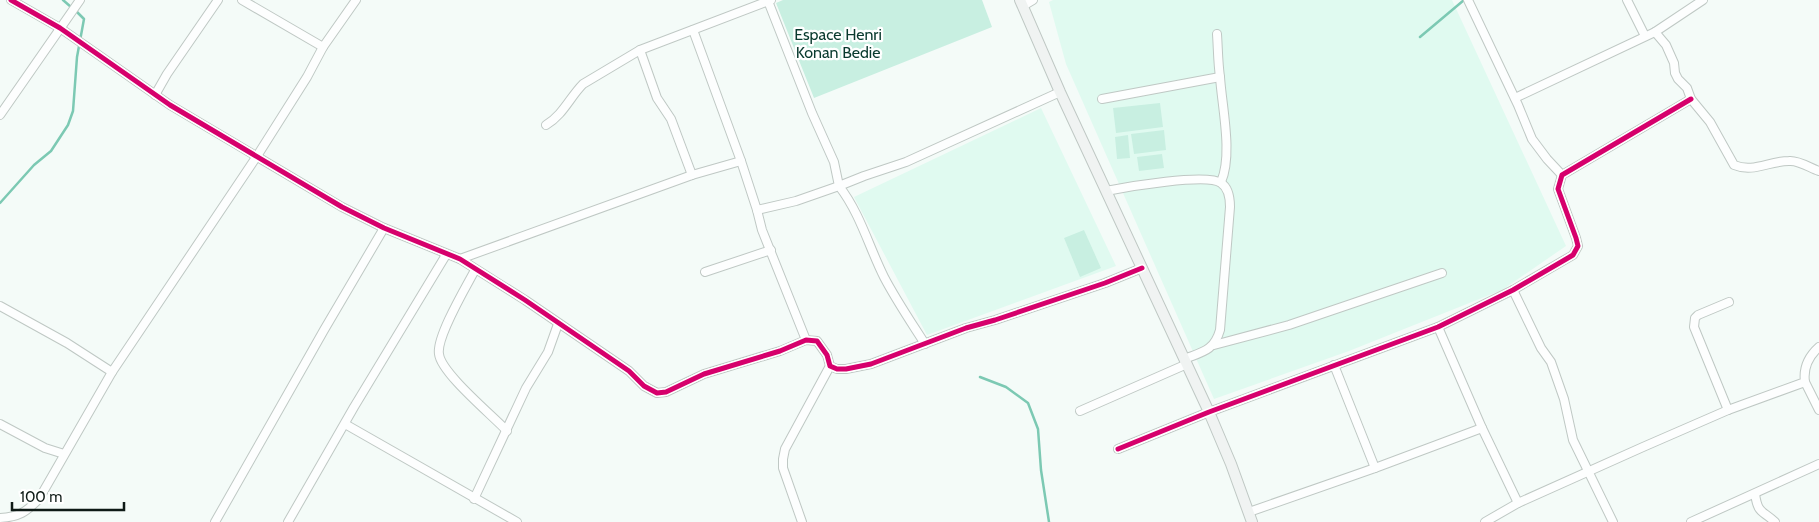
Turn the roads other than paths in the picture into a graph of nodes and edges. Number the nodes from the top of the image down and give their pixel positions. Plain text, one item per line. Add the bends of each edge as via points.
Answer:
1 (11, 0) edge
2 (80, 0) edge
3 (218, 0) edge
4 (242, 0) edge
5 (356, 0) edge
6 (1033, 0) edge
7 (1468, 0) edge
8 (1627, 0) edge
9 (1703, 0) edge
10 (770, 1) edge
11 (1021, 3) edge
12 (60, 28) junction
13 (693, 30) junction
14 (1655, 32) junction
15 (1217, 34) dead end
16 (1645, 36) junction
17 (323, 47) junction
18 (640, 50) junction
19 (1220, 77) junction
20 (1060, 92) junction
21 (155, 95) junction
22 (1515, 98) junction
23 (1102, 99) dead end
24 (1691, 99) junction
25 (0, 115) edge
26 (546, 125) dead end
27 (257, 156) junction
28 (740, 162) junction
29 (1819, 171) edge
30 (1562, 174) junction
31 (692, 175) junction
32 (1221, 182) junction
33 (839, 186) junction
34 (1106, 191) junction
35 (757, 210) junction
36 (384, 228) junction
37 (771, 250) junction
38 (446, 255) junction
39 (460, 259) junction
40 (1142, 268) junction
41 (475, 270) junction
42 (705, 272) dead end
43 (1442, 273) dead end
44 (1513, 290) junction
45 (1729, 302) dead end
46 (0, 306) edge
47 (558, 324) junction
48 (1438, 327) junction
49 (806, 340) junction
50 (925, 344) junction
51 (1214, 345) junction
52 (1819, 346) edge
53 (1186, 362) junction
54 (1334, 365) junction
55 (830, 366) junction
56 (112, 372) junction
57 (1805, 382) junction
58 (1728, 410) junction
59 (1819, 410) edge
60 (1080, 411) dead end
61 (1209, 412) junction
62 (0, 424) edge
63 (345, 424) junction
64 (1482, 428) junction
65 (507, 431) junction
66 (1118, 449) dead end
67 (64, 454) junction
68 (1819, 464) edge
69 (1375, 468) junction
70 (1589, 473) junction
71 (1755, 494) junction
72 (474, 499) junction
73 (1518, 504) junction
74 (1251, 517) edge
75 (0, 518) edge
76 (215, 522) edge
77 (288, 522) edge
78 (517, 522) edge
79 (802, 522) edge
80 (1484, 522) edge
81 (1613, 522) edge
82 (1692, 522) edge
83 (1775, 522) edge

1 - 12 street
2 - 12 street
3 - 21 street
4 - 17 street
5 - 17 street
6 - 11 street
7 - 22 street
8 - 16 street
9 - 14 street
10 - 13 street
10 - 33 street via 834,162
11 - 20 main road
12 - 21 street
12 - 25 street
13 - 18 street
13 - 28 street
14 - 16 street
14 - 24 street via 1666,45 1675,73
15 - 19 street
16 - 22 street
17 - 27 street
18 - 26 street via 583,84 562,112
18 - 31 street via 657,98 671,119
19 - 23 street
19 - 32 street via 1226,128 1225,173
20 - 33 street via 906,162
20 - 34 main road
21 - 27 street
22 - 30 street via 1532,139
24 - 29 street via 1710,122 1734,165 1754,168 1791,160
24 - 30 street
27 - 36 street
27 - 56 street
28 - 31 street
28 - 35 street
30 - 44 street via 1558,189 1576,238 1576,252
31 - 39 street
32 - 34 street via 1160,182
32 - 51 street via 1230,197 1230,207 1223,306
33 - 35 street
33 - 50 street via 884,277
34 - 40 main road
35 - 37 street
36 - 38 street
36 - 76 street
37 - 42 street
37 - 49 street
38 - 39 street
38 - 63 street
39 - 41 street
40 - 50 street
40 - 53 main road
41 - 47 street
41 - 65 street via 442,335 438,354 464,390
43 - 51 street via 1289,325
44 - 48 street
44 - 70 street via 1550,362 1564,399 1573,440
45 - 58 street via 1698,315 1694,327
46 - 56 street
47 - 49 street via 658,393
47 - 65 street via 548,352 526,388
48 - 54 street
48 - 64 street
49 - 55 street via 817,341
50 - 55 street via 854,368
51 - 53 street
52 - 57 street via 1804,372
53 - 60 street
53 - 61 main road
54 - 61 street
54 - 69 street
55 - 79 street via 785,449 783,459
56 - 67 street
57 - 58 street
57 - 59 street
58 - 70 street
61 - 66 street
61 - 74 main road
62 - 67 street via 45,448
63 - 72 street
63 - 77 street
64 - 69 street
64 - 73 street
65 - 72 street
67 - 75 street via 39,499 14,517
68 - 71 street
69 - 74 street
70 - 73 street
70 - 81 street
71 - 82 street
71 - 83 street via 1757,507
72 - 78 street
73 - 80 street

